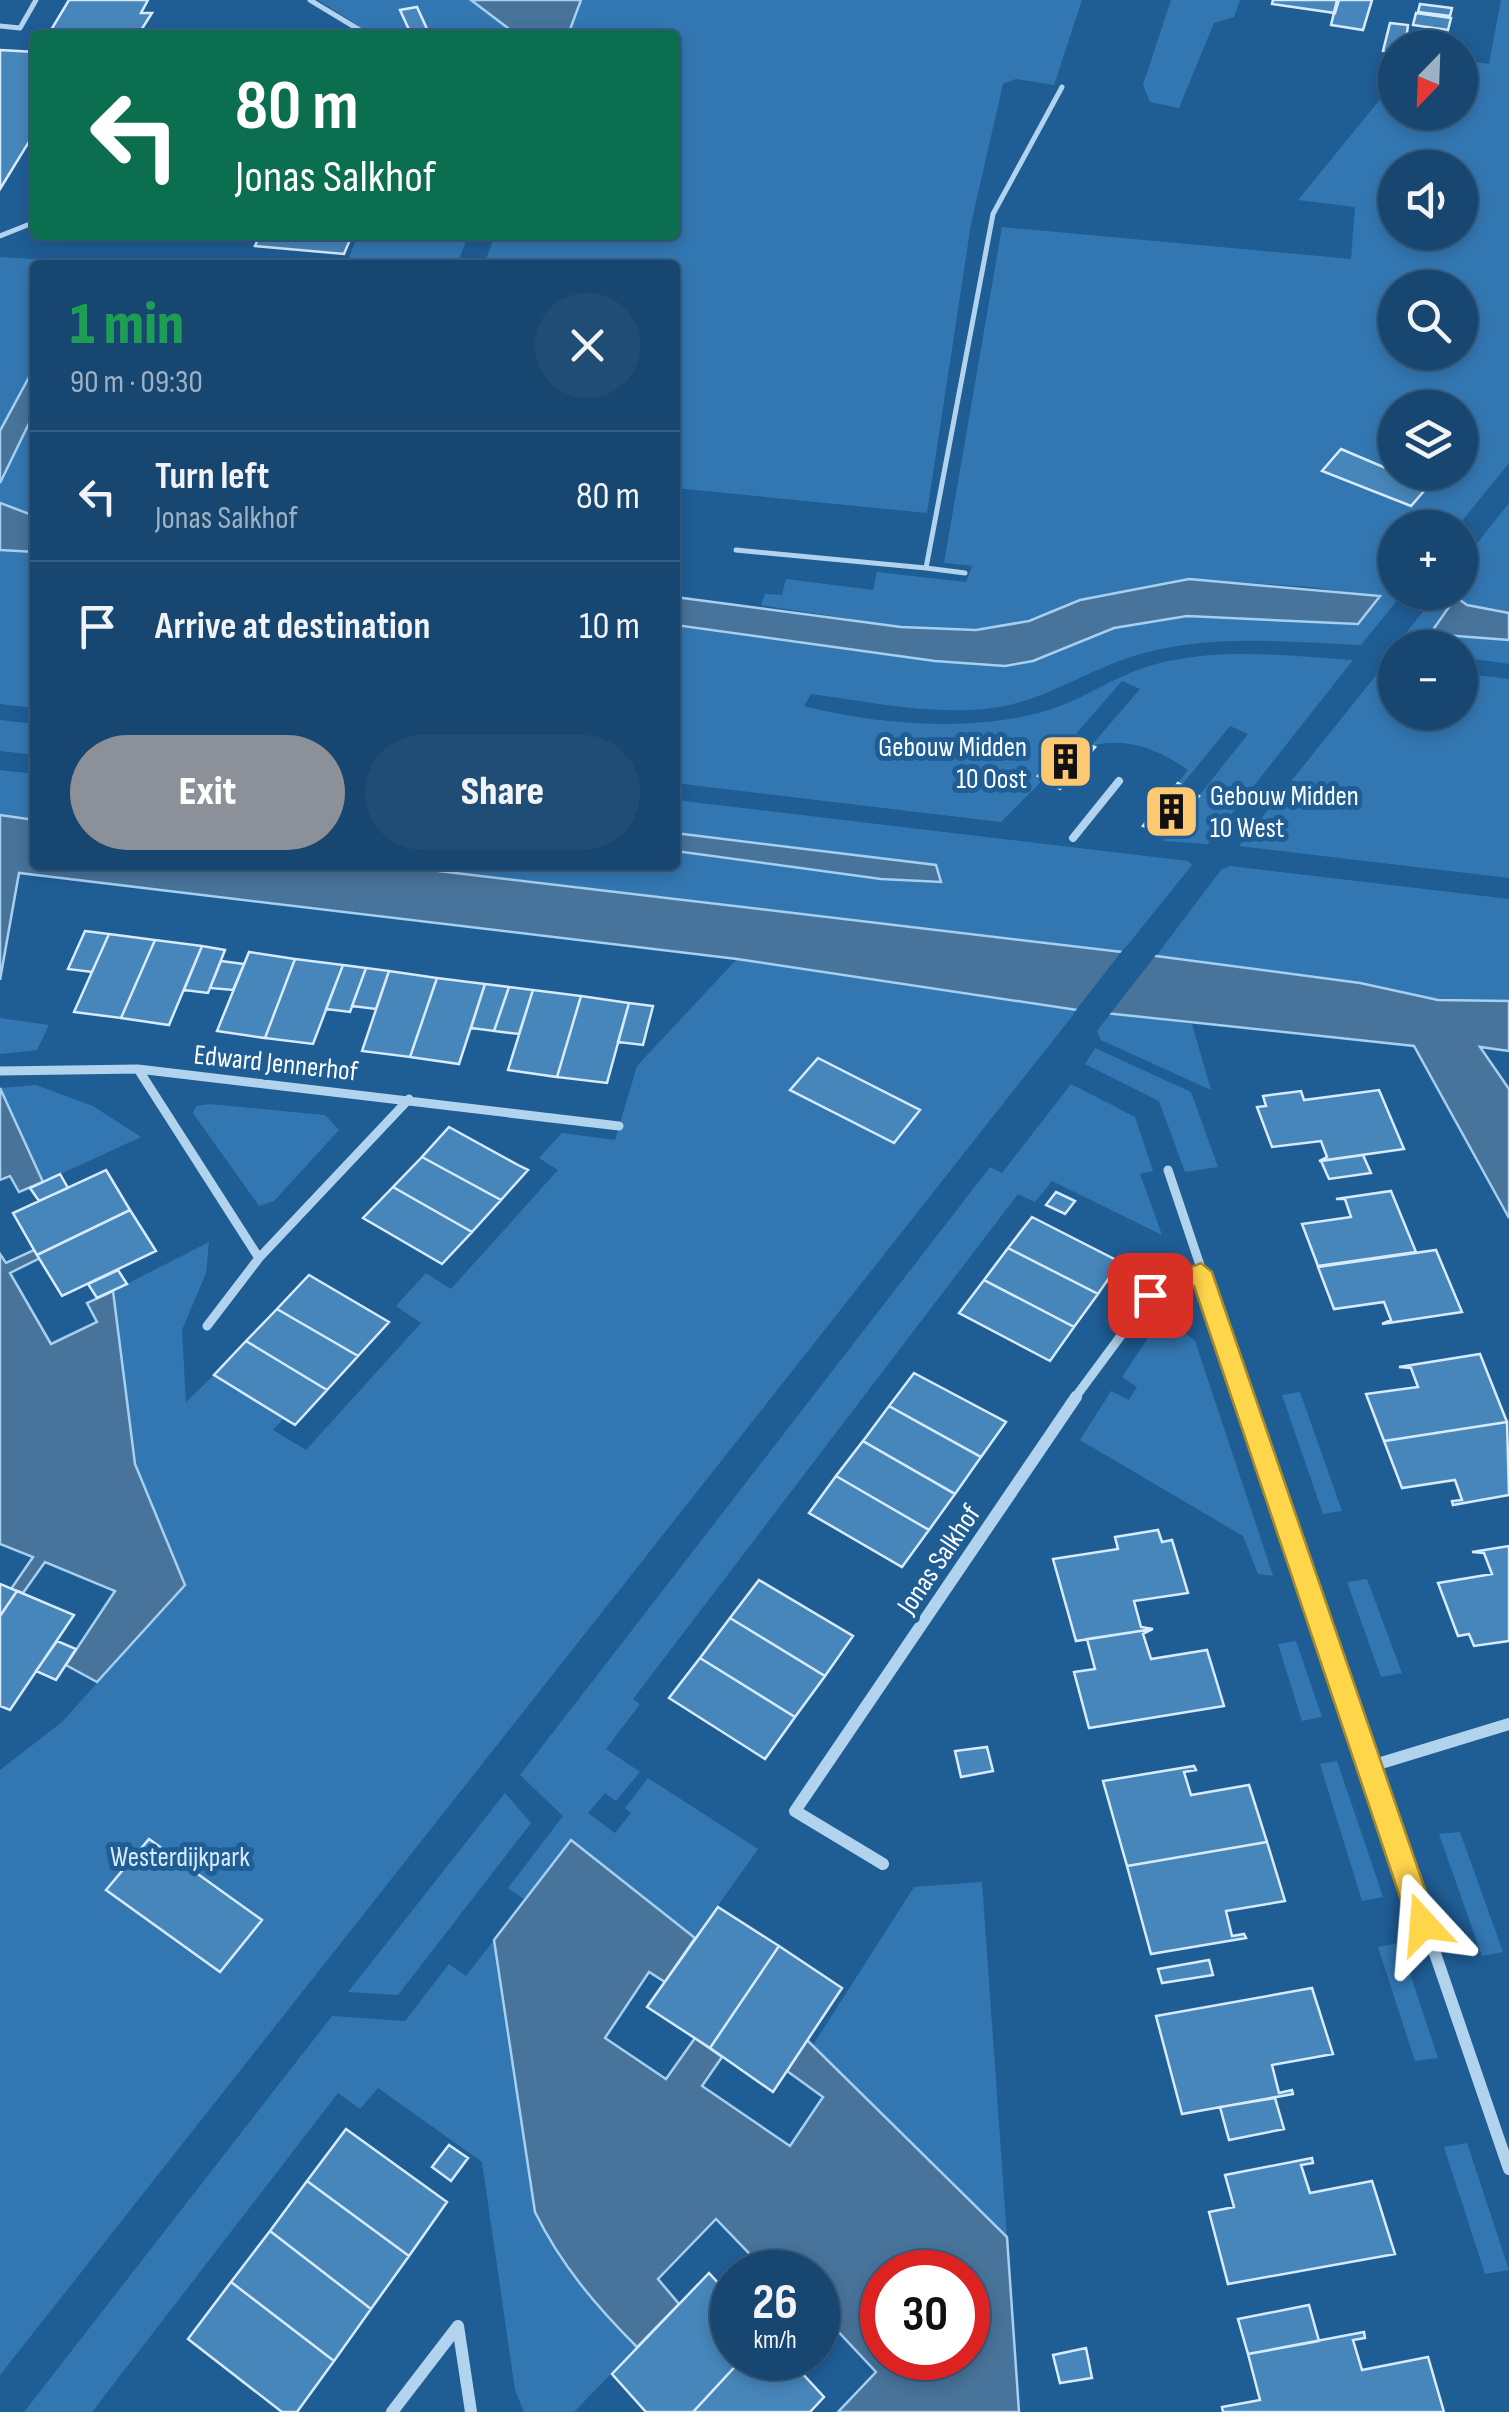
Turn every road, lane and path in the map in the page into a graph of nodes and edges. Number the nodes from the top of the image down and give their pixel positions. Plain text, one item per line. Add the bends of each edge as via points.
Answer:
1 (36, 0) edge
2 (310, 0) edge
3 (0, 26) edge
4 (360, 30) edge
5 (1062, 87) dead end
6 (30, 224) edge
7 (0, 236) edge
8 (736, 550) dead end
9 (926, 568) junction
10 (965, 573) dead end
11 (1119, 781) dead end
12 (1073, 838) dead end
13 (138, 1069) junction
14 (0, 1070) edge
15 (408, 1099) junction
16 (619, 1126) dead end
17 (1168, 1170) dead end
18 (259, 1258) junction
19 (1201, 1272) junction
20 (207, 1326) dead end
21 (1509, 1724) edge
22 (1368, 1767) junction
23 (883, 1864) dead end
24 (1509, 2169) edge
25 (392, 2412) edge
26 (470, 2412) edge

1 - 3 lane via 20,28
2 - 4 lane
5 - 9 lane via 993,214
6 - 7 lane
8 - 9 lane
9 - 10 lane
11 - 12 lane
13 - 14 street, Edward Jennerhof
13 - 15 street, Edward Jennerhof
13 - 18 street
15 - 16 street, Edward Jennerhof
15 - 18 street
17 - 19 street
18 - 20 street
19 - 22 street
19 - 23 street, Jonas Salkhof via 1150,1295 795,1811
21 - 22 street
22 - 24 street
25 - 26 street via 458,2326

